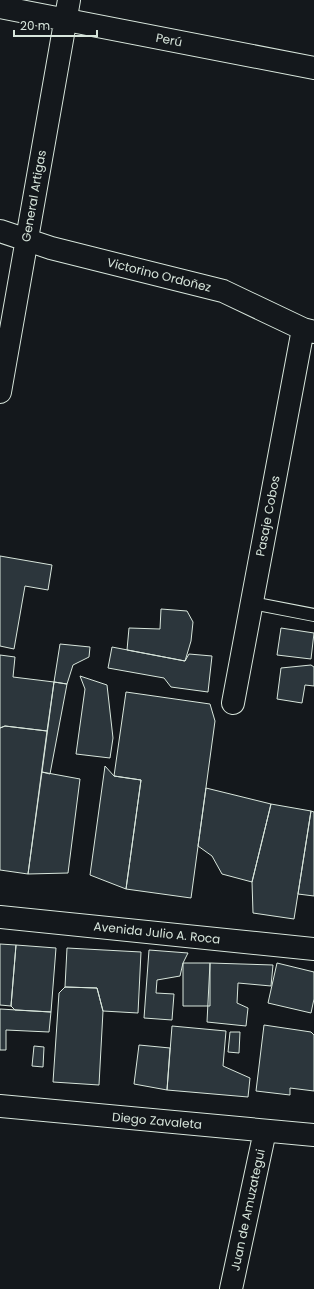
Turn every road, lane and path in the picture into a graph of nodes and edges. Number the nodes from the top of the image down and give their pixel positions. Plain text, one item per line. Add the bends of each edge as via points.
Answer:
1 (0, 7) edge
2 (68, 10) edge
3 (314, 68) edge
4 (0, 231) edge
5 (26, 239) junction
6 (309, 331) edge
7 (0, 392) edge
8 (252, 603) junction
9 (314, 615) edge
10 (233, 703) dead end
11 (0, 917) edge
12 (314, 949) edge
13 (0, 1106) edge
14 (265, 1131) junction
15 (314, 1135) edge
16 (231, 1289) edge

1 - 2 street, Perú
2 - 3 street, Perú
2 - 5 street, General Artigas
4 - 5 street, Victorino Ordoñez
5 - 6 street, Victorino Ordoñez via 51,248 223,291
5 - 7 street, General Artigas
6 - 8 street, Pasaje Cobos
8 - 9 lane
8 - 10 street, Pasaje Cobos
11 - 12 street, Avenida Julio A. Roca
13 - 14 street, Diego Zavaleta
14 - 15 street, Diego Zavaleta
14 - 16 street, Juan de Amuzategui

